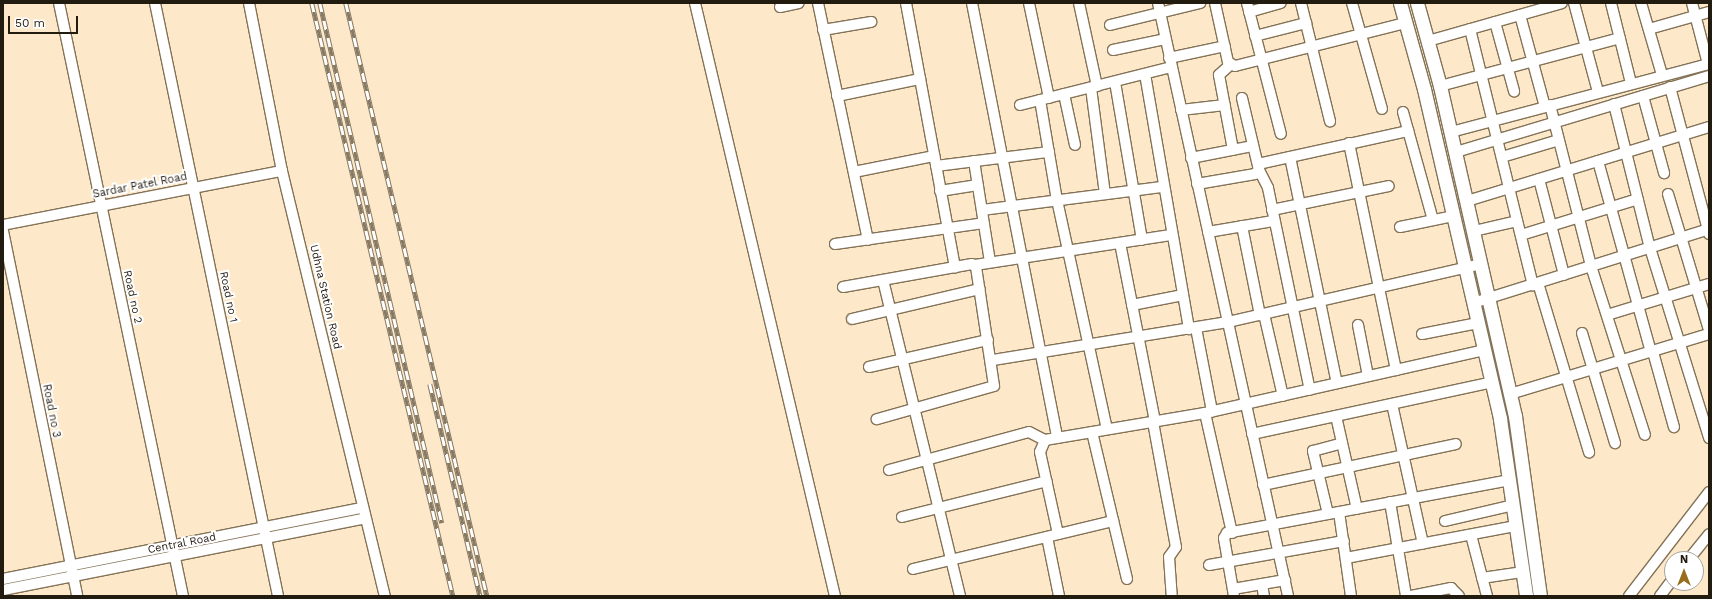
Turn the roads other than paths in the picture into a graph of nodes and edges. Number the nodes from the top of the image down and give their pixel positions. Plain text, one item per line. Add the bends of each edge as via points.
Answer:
1 (59, 3) edge
2 (155, 3) edge
3 (249, 3) edge
4 (695, 3) edge
5 (799, 3) edge
6 (818, 3) edge
7 (906, 3) edge
8 (972, 3) edge
9 (1029, 3) edge
10 (1079, 3) edge
11 (1158, 3) edge
12 (1200, 3) edge
13 (1215, 3) edge
14 (1281, 3) edge
15 (1301, 3) edge
16 (1352, 3) edge
17 (1400, 3) edge
18 (1417, 3) edge
19 (1562, 3) edge
20 (1574, 3) edge
21 (1611, 3) edge
22 (1641, 3) edge
23 (1692, 3) edge
24 (780, 6) dead end
25 (1541, 6) edge
26 (1248, 7) edge
27 (1709, 12) edge
28 (1160, 14) junction
29 (1520, 15) junction
30 (1695, 16) junction
31 (871, 22) dead end
32 (1405, 22) junction
33 (1495, 22) junction
34 (1306, 23) junction
35 (1110, 25) dead end
36 (1470, 29) junction
37 (1649, 29) junction
38 (823, 30) junction
39 (1362, 34) junction
40 (1255, 36) junction
41 (1620, 38) junction
42 (1165, 39) junction
43 (1428, 41) junction
44 (1225, 46) junction
45 (1312, 47) junction
46 (1586, 47) junction
47 (1113, 50) dead end
48 (1261, 60) junction
49 (1532, 61) junction
50 (1170, 63) junction
51 (1708, 64) edge
52 (1230, 65) junction
53 (1508, 68) junction
54 (1145, 74) junction
55 (1481, 75) junction
56 (1662, 75) junction
57 (1709, 76) edge
58 (920, 79) junction
59 (1115, 82) junction
60 (1631, 83) junction
61 (1440, 86) junction
62 (1094, 87) junction
63 (1670, 87) junction
64 (1514, 91) dead end
65 (1598, 92) junction
66 (1064, 94) junction
67 (837, 96) junction
68 (1642, 96) junction
69 (1242, 98) dead end
70 (1045, 99) junction
71 (1614, 104) junction
72 (1020, 105) dead end
73 (1225, 105) junction
74 (1547, 106) junction
75 (1382, 109) dead end
76 (1181, 110) junction
77 (1403, 112) dead end
78 (1493, 120) junction
79 (1330, 121) dead end
80 (1554, 122) junction
81 (1709, 127) edge
82 (1408, 131) junction
83 (1451, 132) junction
84 (1281, 134) dead end
85 (1683, 134) junction
86 (1498, 140) junction
87 (1559, 140) junction
88 (1349, 143) junction
89 (1655, 143) junction
90 (1075, 145) dead end
91 (1252, 146) junction
92 (1233, 150) junction
93 (1049, 152) junction
94 (1456, 152) junction
95 (1626, 152) junction
96 (934, 156) junction
97 (1290, 157) junction
98 (1002, 158) junction
99 (1191, 158) junction
100 (1502, 158) junction
101 (974, 161) junction
102 (1598, 161) junction
103 (936, 166) junction
104 (1258, 167) junction
105 (1567, 170) junction
106 (282, 171) junction
107 (854, 172) junction
108 (1664, 173) dead end
109 (1539, 179) junction
110 (1197, 184) junction
111 (978, 185) junction
112 (1162, 186) junction
113 (1389, 186) dead end
114 (194, 188) junction
115 (1509, 188) junction
116 (940, 191) junction
117 (1133, 191) junction
118 (1359, 192) junction
119 (1105, 194) junction
120 (1668, 194) dead end
121 (1638, 199) junction
122 (1057, 200) junction
123 (1467, 201) junction
124 (1300, 204) junction
125 (100, 206) junction
126 (1010, 206) junction
127 (1609, 208) junction
128 (982, 210) junction
129 (1272, 210) junction
130 (1453, 216) junction
131 (1579, 217) junction
132 (1433, 220) junction
133 (1274, 221) junction
134 (1517, 221) junction
135 (984, 223) junction
136 (3, 225) edge
137 (1242, 226) junction
138 (1551, 226) junction
139 (1400, 227) dead end
140 (947, 228) junction
141 (3, 231) edge
142 (1474, 231) junction
143 (1708, 231) edge
144 (1208, 232) junction
145 (1521, 235) junction
146 (1171, 236) junction
147 (1679, 238) junction
148 (868, 240) junction
149 (1142, 240) junction
150 (1120, 243) junction
151 (835, 244) dead end
152 (1650, 248) junction
153 (1068, 250) junction
154 (1019, 257) junction
155 (1622, 257) junction
156 (990, 262) junction
157 (1481, 264) junction
158 (975, 265) junction
159 (1591, 266) junction
160 (1465, 267) junction
161 (955, 268) junction
162 (1564, 275) junction
163 (883, 280) junction
164 (1535, 284) junction
165 (1709, 284) edge
166 (843, 287) dead end
167 (1380, 287) junction
168 (1695, 288) junction
169 (980, 289) junction
170 (1183, 295) junction
171 (1666, 297) junction
172 (1489, 299) junction
173 (1322, 300) junction
174 (1473, 303) junction
175 (1132, 305) junction
176 (1637, 306) junction
177 (1290, 308) junction
178 (890, 310) junction
179 (1262, 314) junction
180 (1607, 316) junction
181 (852, 319) dead end
182 (1228, 322) junction
183 (1478, 323) junction
184 (1358, 325) dead end
185 (1192, 329) junction
186 (1709, 330) edge
187 (1582, 332) dead end
188 (1422, 334) dead end
189 (1709, 334) edge
190 (1138, 338) junction
191 (988, 340) junction
192 (1681, 343) junction
193 (1089, 346) junction
194 (1484, 350) junction
195 (1652, 352) junction
196 (1040, 354) junction
197 (902, 359) junction
198 (993, 360) junction
199 (1622, 361) junction
200 (869, 367) dead end
201 (1594, 369) junction
202 (1396, 370) junction
203 (1368, 376) junction
204 (1566, 377) junction
205 (1492, 382) junction
206 (1337, 384) junction
207 (1310, 390) junction
208 (1510, 394) junction
209 (1283, 396) junction
210 (1246, 404) junction
211 (1392, 404) junction
212 (914, 409) junction
213 (1209, 412) junction
214 (1336, 416) junction
215 (877, 419) dead end
216 (1154, 422) junction
217 (1674, 427) dead end
218 (1107, 430) junction
219 (1092, 432) junction
220 (1252, 434) junction
221 (1645, 435) dead end
222 (1057, 438) junction
223 (1709, 438) edge
224 (1046, 440) junction
225 (1342, 443) junction
226 (1615, 443) dead end
227 (1456, 444) dead end
228 (1589, 452) dead end
229 (1404, 455) junction
230 (928, 459) junction
231 (1347, 467) junction
232 (889, 470) dead end
233 (1318, 473) junction
234 (1509, 480) junction
235 (1047, 481) junction
236 (1263, 485) junction
237 (1709, 492) edge
238 (1414, 498) junction
239 (1390, 502) junction
240 (1513, 505) junction
241 (363, 508) junction
242 (939, 508) junction
243 (1356, 509) junction
244 (1340, 512) junction
245 (1328, 514) junction
246 (902, 517) dead end
247 (365, 518) junction
248 (1113, 521) junction
249 (1445, 521) dead end
250 (1272, 525) junction
251 (1516, 526) junction
252 (264, 528) junction
253 (1232, 533) junction
254 (1058, 534) junction
255 (1709, 534) edge
256 (1472, 535) junction
257 (1047, 537) junction
258 (266, 540) junction
259 (1344, 541) junction
260 (1423, 544) junction
261 (173, 546) junction
262 (1398, 548) junction
263 (1695, 551) edge
264 (1279, 553) junction
265 (176, 558) junction
266 (1346, 558) junction
267 (951, 560) junction
268 (1228, 562) junction
269 (1209, 565) dead end
270 (1535, 565) junction
271 (913, 569) dead end
272 (71, 570) junction
273 (1522, 572) junction
274 (1482, 578) junction
275 (3, 579) edge
276 (1127, 579) dead end
277 (1285, 580) junction
278 (1262, 584) junction
279 (3, 590) edge
280 (1233, 592) edge
281 (77, 596) edge
282 (183, 596) edge
283 (278, 596) edge
284 (384, 596) edge
285 (835, 596) edge
286 (960, 596) edge
287 (1059, 596) edge
288 (1172, 596) edge
289 (1264, 596) edge
290 (1288, 596) edge
291 (1351, 596) edge
292 (1406, 596) edge
293 (1411, 596) edge
294 (1459, 596) edge
295 (1486, 596) edge
296 (1524, 596) edge
297 (1540, 596) edge
298 (1546, 596) edge
299 (1629, 596) edge

1 - 125 street, Road no 2
2 - 114 street, Road no 1
3 - 106 street, Udhna Station Road
4 - 285 street
5 - 24 street
6 - 38 street
7 - 58 street
8 - 98 street
9 - 70 street
10 - 62 street
11 - 28 street
12 - 28 street
13 - 44 street
14 - 26 street
15 - 34 street
16 - 39 street
17 - 32 main road
18 - 43 main road
19 - 25 street
20 - 46 street
21 - 41 street
22 - 37 street
23 - 30 street
25 - 29 street
26 - 40 street
27 - 30 street
28 - 35 street
28 - 42 street
29 - 33 street
29 - 49 street
30 - 37 street
30 - 51 street
31 - 38 street
32 - 39 street
32 - 130 main road
33 - 36 street
33 - 53 street
34 - 40 street
34 - 45 street
36 - 43 street
36 - 55 street
37 - 56 street
38 - 67 street
39 - 45 street
39 - 75 street
40 - 48 street
41 - 46 street
41 - 60 street
42 - 47 street
42 - 50 street
43 - 61 main road
44 - 50 street
44 - 52 street
45 - 48 street
45 - 79 street
46 - 49 street
46 - 65 street
48 - 52 street
48 - 84 street
49 - 53 street
49 - 74 street
50 - 54 street
50 - 76 street
51 - 56 street
52 - 73 street via 1219,75
53 - 55 street
53 - 64 street
54 - 59 street
54 - 112 street
55 - 61 street
55 - 78 street
56 - 60 street
57 - 63 street
58 - 67 street
58 - 96 street
59 - 62 street
59 - 117 street
60 - 65 street
61 - 83 main road
62 - 66 street
62 - 119 street
63 - 68 street
63 - 85 street
65 - 74 street
66 - 70 street
66 - 90 street
67 - 107 street
68 - 71 street
68 - 89 street
69 - 91 street
70 - 72 street
70 - 93 street
71 - 80 street
71 - 95 street
73 - 76 street
73 - 92 street
74 - 78 street
74 - 80 street
76 - 99 street
77 - 82 street
78 - 83 street
78 - 86 street
80 - 86 street
80 - 87 street
81 - 85 street
82 - 88 street
82 - 132 street
83 - 94 main road
85 - 89 street
85 - 143 street
86 - 94 street
86 - 100 street
87 - 100 street
87 - 105 street
88 - 97 street
88 - 118 street
89 - 95 street
89 - 108 street
91 - 92 street
91 - 104 street
92 - 99 street
93 - 98 street
93 - 122 street
94 - 123 main road
95 - 102 street
95 - 121 street
96 - 103 street
96 - 107 street
97 - 104 street
97 - 124 street
98 - 101 street
98 - 126 street
99 - 110 street
100 - 115 street
101 - 103 street
101 - 111 street
102 - 105 street
102 - 127 street
103 - 116 street
104 - 110 street via 1255,174
104 - 129 street via 1266,182
105 - 109 street
105 - 131 street
106 - 114 street, Sardar Patel Road
106 - 241 street, Udhna Station Road
107 - 148 street
109 - 115 street
109 - 138 street
110 - 144 street
111 - 116 street
111 - 128 street
112 - 117 street
112 - 146 street
113 - 118 street
114 - 125 street, Sardar Patel Road
114 - 252 street, Road no 1
115 - 123 street
115 - 134 street
116 - 140 street
117 - 119 street
117 - 149 street
118 - 124 street
118 - 167 street
119 - 122 street
120 - 147 street
121 - 127 street
121 - 152 street
122 - 126 street
122 - 153 street
123 - 142 main road
124 - 129 street
124 - 173 street
125 - 136 street, Sardar Patel Road
125 - 261 street, Road no 2
126 - 128 street
126 - 154 street
127 - 131 street
127 - 155 street
128 - 135 street
129 - 133 street
130 - 132 street
130 - 160 main road
131 - 138 street
131 - 159 street
132 - 139 street
133 - 137 street
133 - 177 street
134 - 142 street
134 - 145 street
135 - 140 street
135 - 156 street
137 - 144 street
137 - 179 street
138 - 145 street
138 - 162 street
140 - 148 street
140 - 161 street
141 - 272 street, Road no 3
142 - 157 main road
143 - 147 street
144 - 182 street
145 - 164 street
146 - 149 street
146 - 170 street
147 - 152 street
147 - 168 street
148 - 151 street
149 - 150 street
150 - 153 street
150 - 175 street
152 - 155 street
152 - 171 street
153 - 154 street
153 - 193 street
154 - 156 street
154 - 196 street
155 - 159 street
155 - 176 street
156 - 158 street
157 - 160 street
157 - 172 main road
158 - 161 street
158 - 169 street
159 - 162 street
159 - 180 street
160 - 167 street
160 - 174 main road
161 - 163 street
162 - 164 street
163 - 166 street
163 - 178 street
164 - 172 street
164 - 204 street
165 - 168 street
167 - 173 street
167 - 202 street
168 - 171 street
168 - 186 street
169 - 178 street
169 - 191 street
170 - 175 street
170 - 185 street
171 - 176 street
171 - 192 street
172 - 174 street
172 - 208 main road
173 - 177 street
173 - 206 street
174 - 183 main road
175 - 190 street
176 - 180 street
176 - 195 street
177 - 179 street
177 - 207 street
178 - 181 street
178 - 197 street
179 - 182 street
179 - 209 street
180 - 199 street
182 - 185 street
182 - 210 street
183 - 188 street
183 - 194 main road
184 - 203 street
185 - 190 street
185 - 213 street
187 - 201 street
189 - 192 street
190 - 193 street
190 - 216 street
191 - 197 street
191 - 198 street
192 - 195 street
192 - 223 street
193 - 196 street
193 - 218 street
194 - 202 street
194 - 205 main road
195 - 199 street
195 - 217 street
196 - 198 street
196 - 222 street
197 - 200 street
197 - 212 street
198 - 212 street via 994,386
199 - 201 street
199 - 221 street
201 - 204 street
201 - 226 street
202 - 203 street
203 - 206 street
204 - 208 street
204 - 228 street
205 - 211 street
205 - 234 main road
206 - 207 street
207 - 209 street
208 - 270 main road
209 - 210 street
210 - 213 street
210 - 220 street
211 - 214 street
211 - 229 street
212 - 215 street
212 - 230 street
213 - 216 street
213 - 253 street
214 - 220 street
214 - 225 street
216 - 218 street
216 - 288 street via 1176,547 1169,557
218 - 219 street
219 - 222 street
219 - 248 street
220 - 236 street
222 - 224 street
224 - 230 street via 1029,432
224 - 235 street via 1040,452
225 - 231 street
225 - 233 street via 1313,451
227 - 229 street
229 - 231 street
229 - 238 street
230 - 232 street
230 - 242 street
231 - 233 street
231 - 243 street
233 - 236 street
233 - 245 street
234 - 238 street
234 - 240 main road
235 - 242 street
235 - 254 street
236 - 250 street
237 - 299 street
238 - 239 street
238 - 260 street
239 - 243 street
239 - 262 street
240 - 249 street
240 - 251 main road
241 - 247 street, Udhna Station Road
241 - 252 street, Central Road
242 - 246 street
242 - 267 street
243 - 244 street
244 - 245 street
244 - 259 street
245 - 250 street
247 - 258 street, Central Road
247 - 284 street, Udhna Station Road
248 - 254 street
248 - 276 street
250 - 253 street
250 - 264 street
251 - 256 street
251 - 273 main road
252 - 258 street, Road no 1
252 - 261 street, Central Road
253 - 268 street via 1224,538
254 - 257 street
255 - 263 street
256 - 260 street
256 - 274 street
257 - 267 street
257 - 287 street
258 - 265 street, Central Road
258 - 283 street, Road no 1
259 - 264 street
259 - 266 street
260 - 262 street
261 - 265 street, Road no 2
261 - 272 street, Central Road
262 - 266 street
262 - 292 street
264 - 268 street
264 - 277 street
265 - 272 street, Central Road
265 - 282 street, Road no 2
266 - 291 street
267 - 271 street
267 - 286 street
268 - 269 street
268 - 280 street
270 - 297 main road
270 - 298 main road
272 - 275 street, Central Road
272 - 279 street, Central Road
272 - 281 street, Road no 3
273 - 274 street
273 - 296 main road
274 - 295 street
277 - 278 street
277 - 290 street
278 - 280 street
278 - 289 street
293 - 294 street via 1451,588

